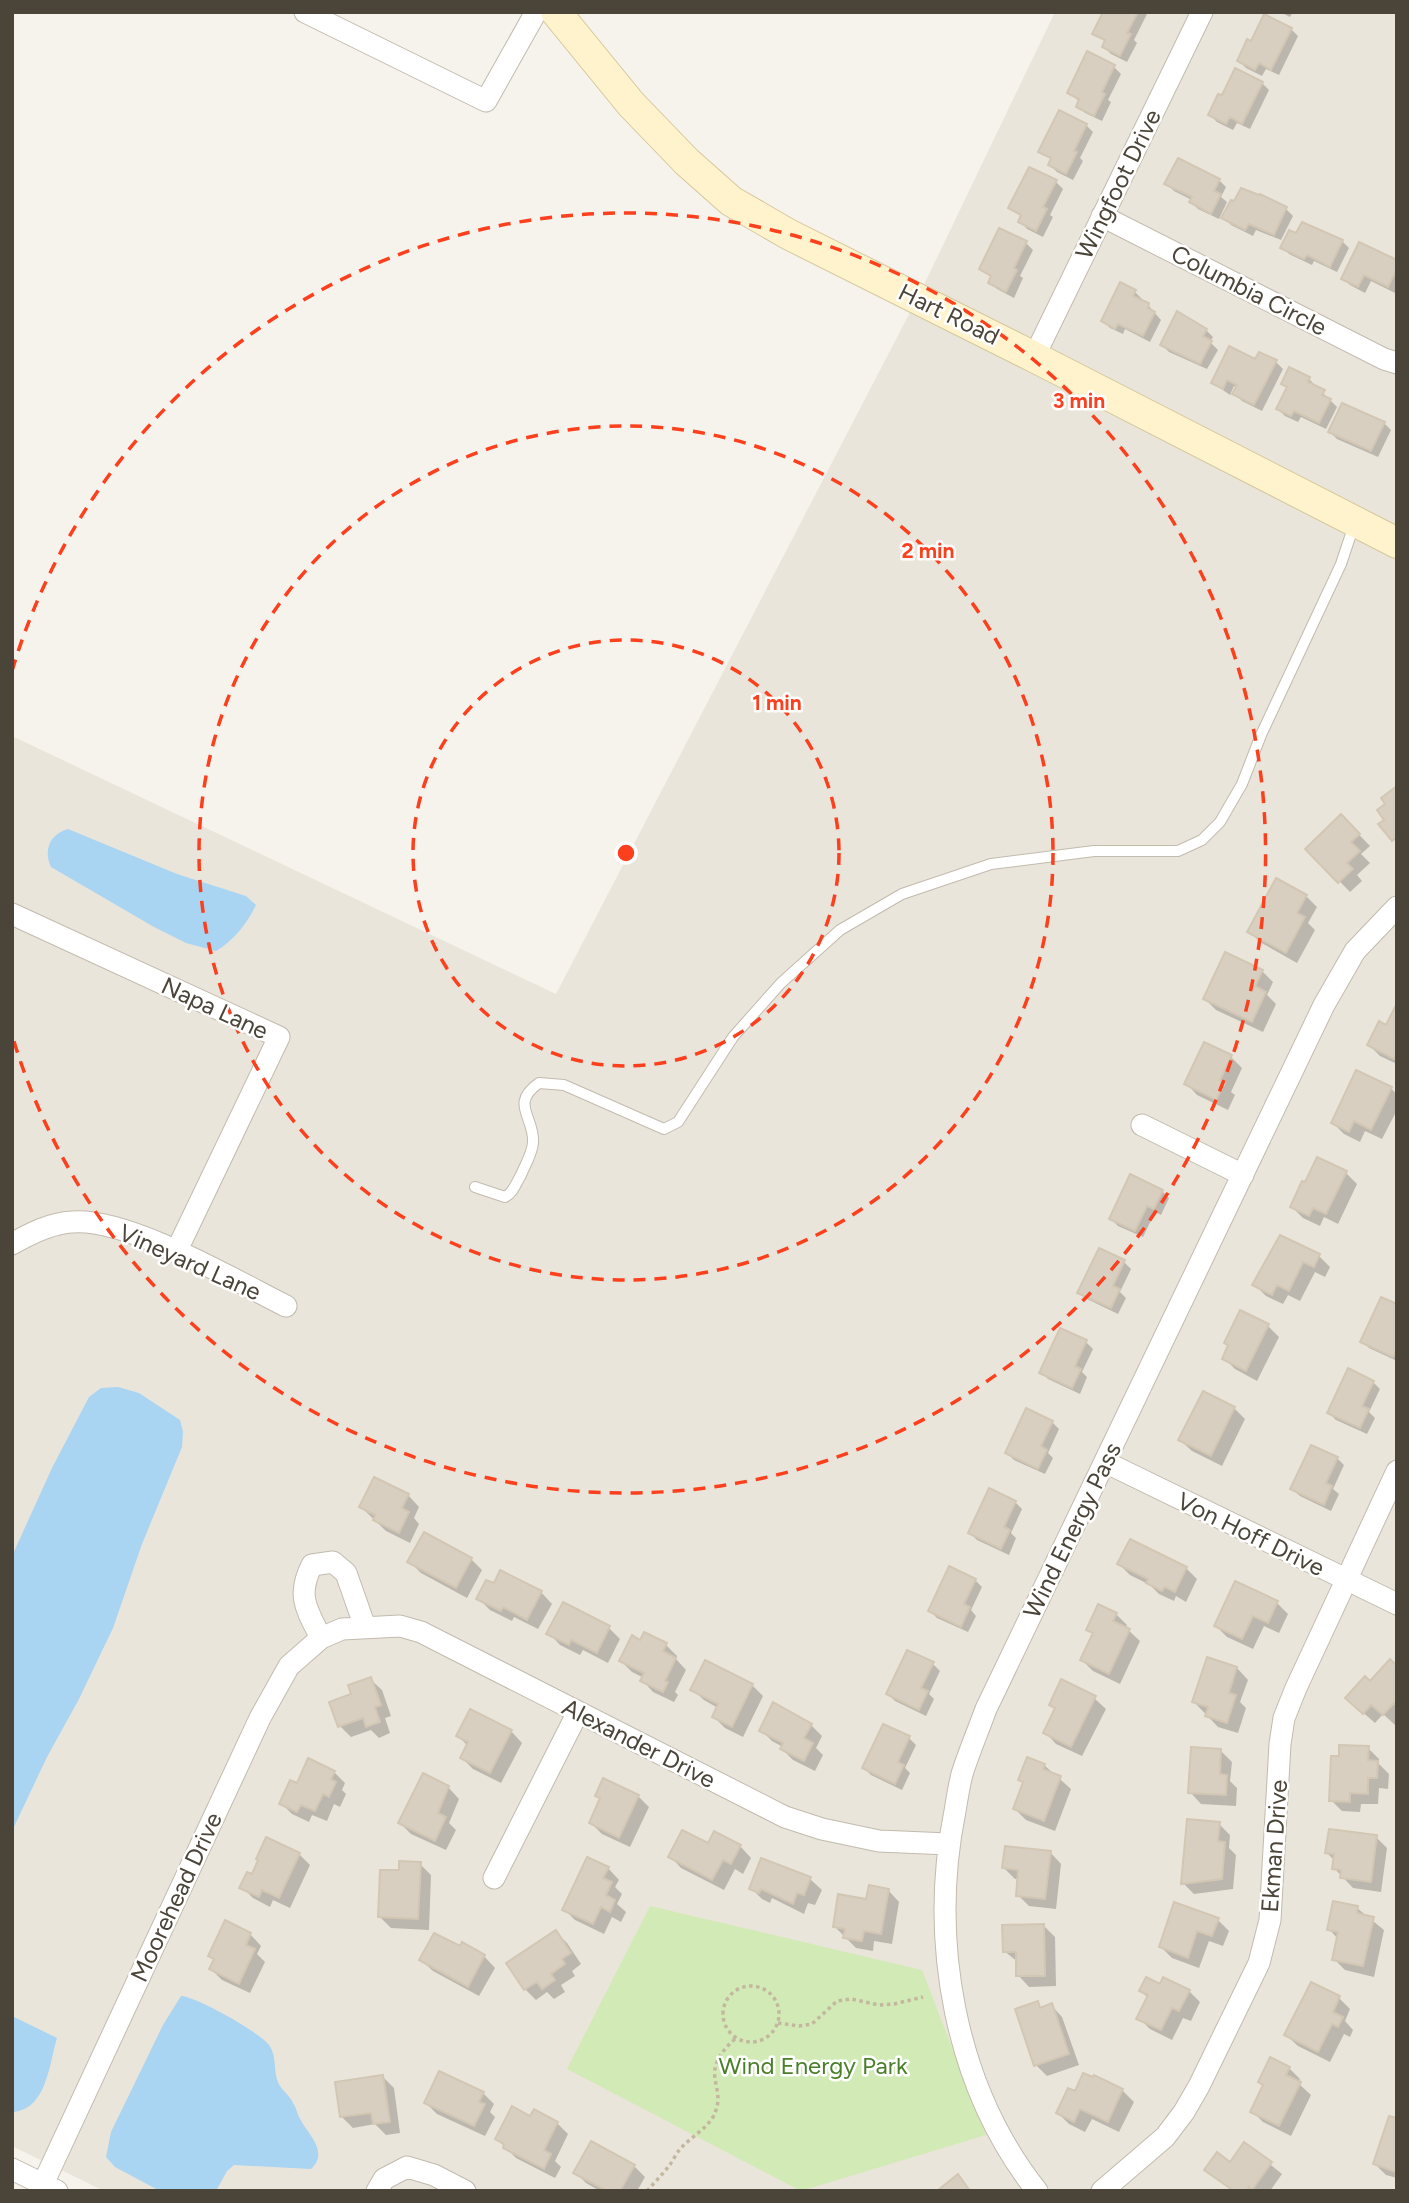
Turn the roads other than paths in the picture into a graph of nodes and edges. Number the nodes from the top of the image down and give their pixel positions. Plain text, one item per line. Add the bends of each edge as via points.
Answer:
1 (305, 12) edge
2 (536, 12) edge
3 (556, 12) edge
4 (1202, 12) edge
5 (1102, 216) junction
6 (1034, 357) junction
7 (1397, 363) edge
8 (1355, 522) junction
9 (1397, 543) edge
10 (1397, 907) edge
11 (12, 914) edge
12 (1142, 1125) dead end
13 (1243, 1175) junction
14 (475, 1188) dead end
15 (12, 1244) edge
16 (176, 1252) junction
17 (286, 1306) dead end
18 (1105, 1462) junction
19 (1397, 1471) edge
20 (1345, 1580) junction
21 (1397, 1604) edge
22 (365, 1628) junction
23 (329, 1634) junction
24 (578, 1712) junction
25 (948, 1844) junction
26 (494, 1878) dead end
27 (12, 2169) edge
28 (50, 2187) edge
29 (377, 2191) edge
30 (465, 2191) edge
31 (1037, 2191) edge
32 (1102, 2191) edge

1 - 2 street via 485,101
3 - 6 street, Hart Road via 631,104 732,201 788,234
4 - 5 street, Wingfoot Drive
5 - 6 street, Wingfoot Drive
5 - 7 street, Columbia Circle
6 - 8 street, Hart Road
8 - 9 street, Hart Road
8 - 14 lane via 1341,564 1242,784 1220,822 1202,840 1178,851 1094,851 991,864 902,894 840,930 781,983 733,1037 671,1128 664,1129 564,1085 539,1083 525,1097 533,1143 510,1195
10 - 13 street, Wind Energy Pass via 1355,951 1324,1005
11 - 16 street, Napa Lane via 279,1037
12 - 13 street
13 - 18 street, Wind Energy Pass
15 - 16 street, Vineyard Lane via 37,1230 73,1221 117,1226
16 - 17 street, Vineyard Lane
18 - 20 street, Von Hoff Drive
18 - 25 street, Wind Energy Pass via 986,1709 962,1776
19 - 20 street, Ekman Drive
20 - 21 street, Von Hoff Drive
20 - 32 street, Ekman Drive via 1284,1718 1270,1920 1259,1964 1184,2112 1164,2137
22 - 23 street, Alexander Drive
22 - 23 street via 346,1573 333,1562 312,1565 304,1581 304,1603
22 - 24 street, Alexander Drive via 400,1626 421,1632
23 - 28 street, Moorehead Drive via 289,1666 260,1718
24 - 25 street, Alexander Drive via 785,1817 879,1841
24 - 26 street
25 - 31 street, Wind Energy Pass via 948,1960 966,2053 1000,2136
27 - 28 street
29 - 30 street via 384,2179 407,2167

